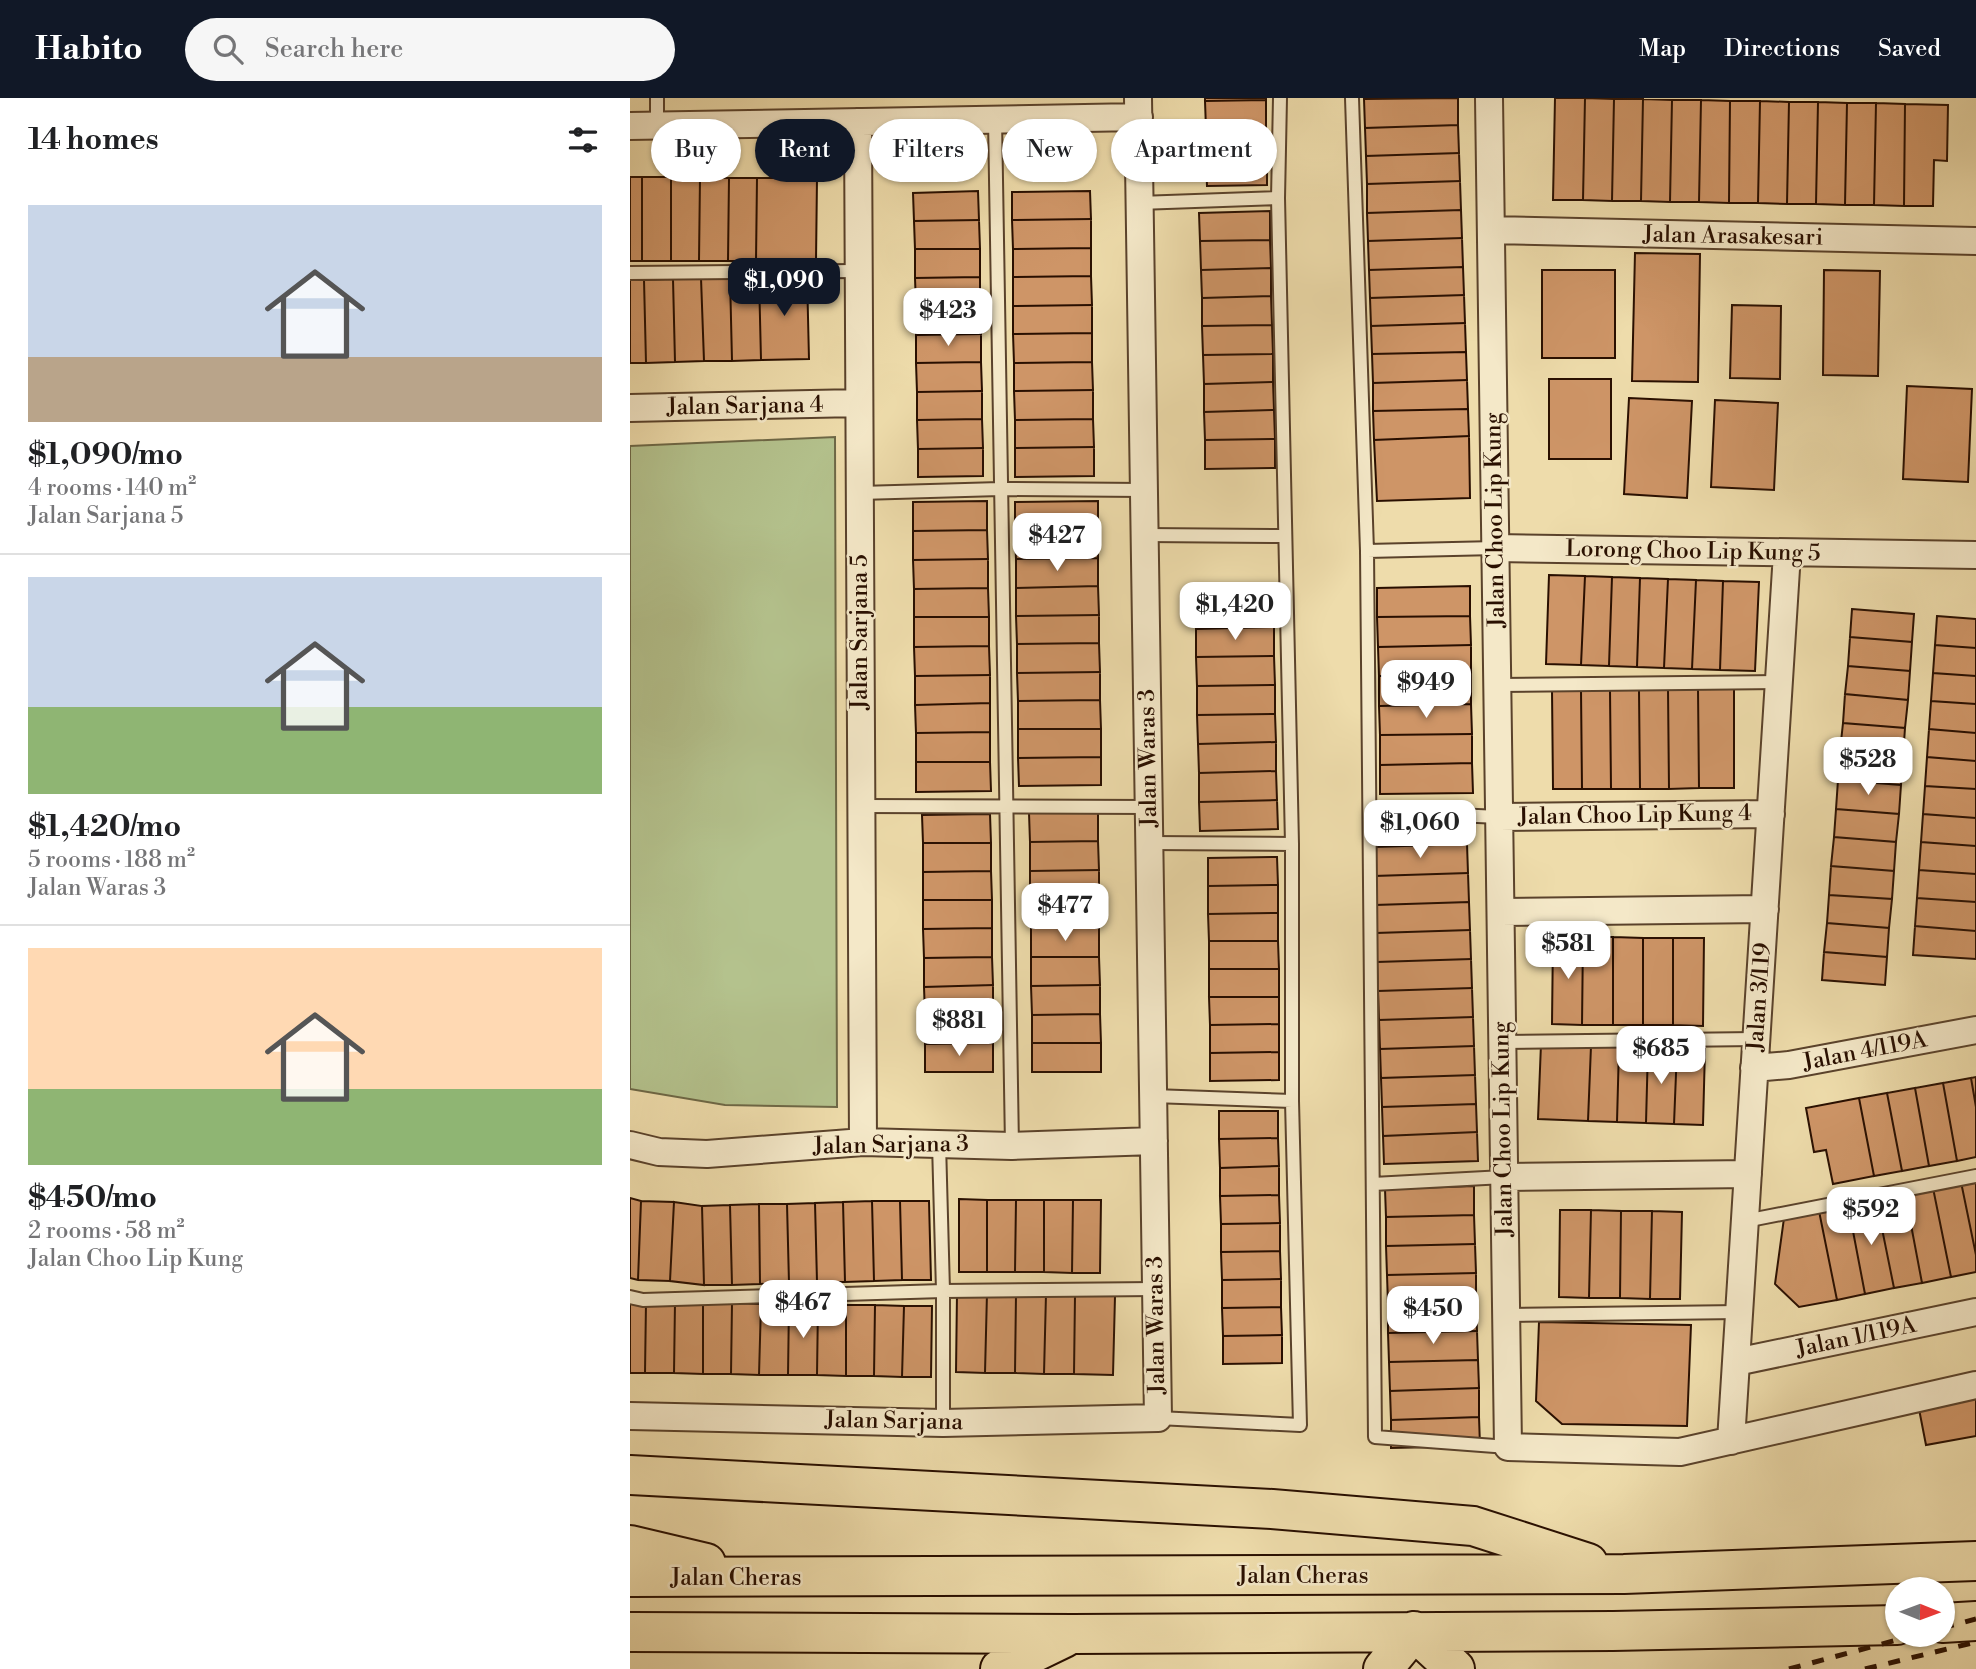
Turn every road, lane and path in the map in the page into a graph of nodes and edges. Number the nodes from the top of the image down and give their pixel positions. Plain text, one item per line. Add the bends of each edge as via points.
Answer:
1 (657, 98) edge
2 (1280, 98) edge
3 (1352, 98) edge
4 (1489, 98) edge
5 (1138, 107) edge
6 (657, 119) edge
7 (995, 119) junction
8 (858, 122) junction
9 (741, 124) edge
10 (651, 125) edge
11 (630, 126) edge
12 (1278, 198) junction
13 (1139, 203) junction
14 (1491, 230) junction
15 (1976, 242) edge
16 (859, 271) junction
17 (630, 272) edge
18 (859, 403) junction
19 (630, 408) edge
20 (1000, 489) junction
21 (1144, 490) junction
22 (860, 493) junction
23 (1145, 535) junction
24 (1285, 536) junction
25 (1496, 548) junction
26 (1367, 551) junction
27 (1787, 553) junction
28 (1976, 555) edge
29 (1779, 682) junction
30 (1498, 685) junction
31 (861, 806) junction
32 (1149, 807) junction
33 (1008, 808) junction
34 (1370, 811) junction
35 (1771, 814) junction
36 (1499, 817) junction
37 (1149, 843) junction
38 (1293, 844) junction
39 (1765, 909) junction
40 (1501, 912) junction
41 (1976, 1030) edge
42 (1756, 1040) junction
43 (1502, 1042) junction
44 (1754, 1068) junction
45 (1153, 1096) junction
46 (1292, 1101) junction
47 (1154, 1141) junction
48 (863, 1142) junction
49 (939, 1143) junction
50 (630, 1145) edge
51 (1012, 1146) junction
52 (1748, 1174) junction
53 (1976, 1176) edge
54 (1504, 1177) junction
55 (1373, 1184) junction
56 (1745, 1221) junction
57 (1156, 1289) junction
58 (943, 1291) junction
59 (630, 1297) edge
60 (1739, 1312) junction
61 (1976, 1312) edge
62 (1506, 1315) junction
63 (1736, 1362) junction
64 (1976, 1385) edge
65 (630, 1416) edge
66 (1158, 1418) junction
67 (943, 1423) junction
68 (1731, 1441) junction
69 (1508, 1447) junction
70 (630, 1475) edge
71 (630, 1545) edge
72 (1976, 1561) edge
73 (1624, 1574) junction
74 (630, 1577) edge
75 (767, 1578) junction
76 (1976, 1621) edge
77 (1955, 1622) edge
78 (1885, 1625) edge
79 (1414, 1631) junction
80 (632, 1633) edge
81 (1073, 1634) junction
82 (1000, 1669) edge
83 (1383, 1669) edge
84 (1455, 1669) edge

1 - 6 lane
2 - 12 lane
3 - 26 lane
4 - 14 street, Jalan Choo Lip Kung
5 - 7 street
5 - 13 street, Jalan Waras 3
7 - 8 street
7 - 20 lane
8 - 9 street
8 - 16 street, Jalan Sarjana 5
10 - 11 street
12 - 13 lane
12 - 24 lane
13 - 21 street, Jalan Waras 3
14 - 15 street, Jalan Arasakesari
14 - 25 street, Jalan Choo Lip Kung
16 - 17 lane
16 - 18 street, Jalan Sarjana 5
18 - 19 street, Jalan Sarjana 4
18 - 22 street, Jalan Sarjana 5
20 - 21 lane
20 - 22 lane
20 - 33 lane
21 - 23 street, Jalan Waras 3
22 - 31 street, Jalan Sarjana 5
23 - 24 lane
23 - 32 street, Jalan Waras 3
24 - 38 lane
25 - 26 lane
25 - 27 street, Lorong Choo Lip Kung 5
25 - 30 street, Jalan Choo Lip Kung
26 - 34 lane
27 - 28 street, Lorong Choo Lip Kung 5
27 - 29 street, Jalan 3/119
29 - 30 lane
29 - 35 street, Jalan 3/119
30 - 36 street, Jalan Choo Lip Kung
31 - 33 lane
31 - 48 street, Jalan Sarjana 5
32 - 33 lane
32 - 37 street, Jalan Waras 3
33 - 51 lane
34 - 36 lane
34 - 55 lane
35 - 36 street, Jalan Choo Lip Kung 4
35 - 39 street, Jalan 3/119
36 - 40 street, Jalan Choo Lip Kung
37 - 38 lane
37 - 45 street, Jalan Waras 3
38 - 46 lane
39 - 40 street
39 - 42 street, Jalan 3/119
40 - 43 street, Jalan Choo Lip Kung
41 - 44 street, Jalan 4/119A
42 - 43 lane
42 - 44 street, Jalan 3/119
43 - 54 street, Jalan Choo Lip Kung
44 - 52 street, Jalan 3/119
45 - 46 lane
45 - 47 street, Jalan Waras 3
46 - 66 lane via 1300,1425
47 - 51 street, Jalan Sarjana 3
47 - 57 street, Jalan Waras 3
48 - 49 street, Jalan Sarjana 3
48 - 50 street, Jalan Sarjana 3 via 707,1154 659,1152
49 - 51 street, Jalan Sarjana 3
49 - 58 lane
52 - 54 street
52 - 56 street, Jalan 3/119
53 - 56 lane
54 - 55 lane
54 - 62 street, Jalan Choo Lip Kung
55 - 69 lane via 1375,1437
56 - 60 street, Jalan 3/119
57 - 58 lane
57 - 66 street, Jalan Waras 3
58 - 59 lane
58 - 67 lane
60 - 62 lane
60 - 63 street, Jalan 3/119
61 - 63 street, Jalan 1/119A
62 - 69 street, Jalan Choo Lip Kung
63 - 68 street, Jalan 3/119
64 - 68 street
65 - 67 street, Jalan Sarjana
66 - 67 street, Jalan Sarjana
68 - 69 street via 1679,1452
70 - 73 highway via 1272,1509 1473,1527
71 - 75 highway
72 - 73 highway, Jalan Cheras
73 - 75 highway, Jalan Cheras
74 - 75 highway, Jalan Cheras
76 - 77 highway
78 - 79 highway
79 - 81 highway
79 - 83 highway
79 - 84 highway
80 - 81 highway
81 - 82 highway

